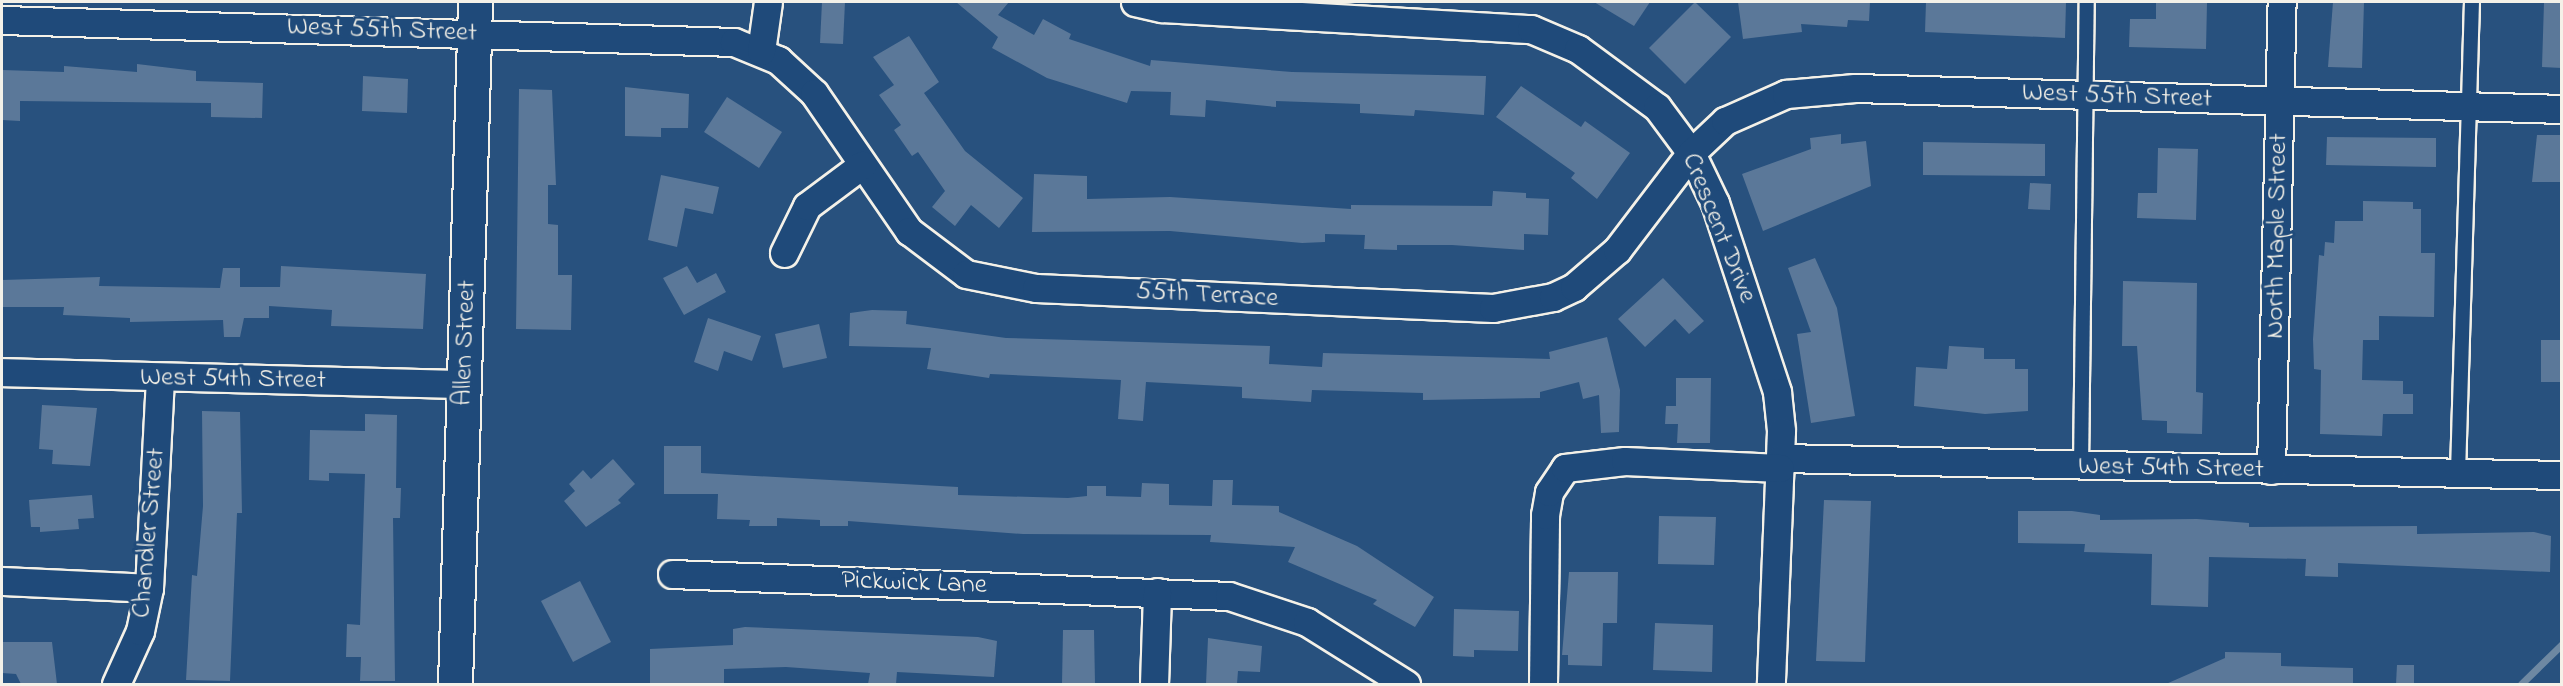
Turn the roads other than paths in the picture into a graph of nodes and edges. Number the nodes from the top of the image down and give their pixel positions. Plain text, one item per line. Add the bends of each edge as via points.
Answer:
1 (768, 2) edge
2 (1135, 2) edge
3 (2087, 2) edge
4 (2282, 2) edge
5 (2472, 2) edge
6 (1163, 5) edge
7 (475, 17) edge
8 (2, 20) edge
9 (761, 51) junction
10 (2086, 95) junction
11 (2280, 101) junction
12 (2469, 107) junction
13 (2562, 109) edge
14 (1691, 153) junction
15 (861, 165) junction
16 (784, 253) dead end
17 (2, 372) edge
18 (160, 377) junction
19 (464, 384) junction
20 (1780, 463) junction
21 (2081, 467) junction
22 (2271, 470) junction
23 (2458, 473) junction
24 (2562, 475) edge
25 (672, 574) dead end
26 (2, 581) edge
27 (149, 588) junction
28 (1157, 592) junction
29 (116, 684) edge
30 (455, 684) edge
31 (1154, 684) edge
32 (1406, 684) edge
33 (1543, 684) edge
34 (1771, 684) edge

1 - 9 street
2 - 6 street, Crescent Drive
3 - 10 lane
4 - 11 street, North Maple Street
5 - 12 lane
6 - 14 street, Crescent Drive via 1531,29 1578,49 1657,108
7 - 8 street, West 55th Street
7 - 9 street, West 55th Street via 734,42
7 - 19 street, Allen Street
9 - 15 street, 55th Terrace via 814,93
10 - 11 street, West 55th Street
10 - 14 street, West 55th Street via 1809,90 1747,108
10 - 21 lane
11 - 12 street, West 55th Street
11 - 22 street, North Maple Street
12 - 13 street, West 55th Street
12 - 23 lane
14 - 15 street, 55th Terrace via 1617,250 1588,276 1553,297 1493,308 994,284 945,263 923,246
14 - 20 street, Crescent Drive via 1738,263 1771,366
15 - 16 street via 807,206
17 - 18 street, West 54th Street
18 - 19 street, West 54th Street
18 - 27 street, Chandler Street
19 - 30 street, Allen Street
20 - 21 street, West 54th Street
20 - 33 street, West 54th Street via 1626,461 1565,468 1549,492 1545,515
20 - 34 street, Crescent Drive
21 - 22 street, West 54th Street
22 - 23 street, West 54th Street
23 - 24 street, West 54th Street
25 - 28 street, Pickwick Lane
26 - 27 street
27 - 29 street, Chandler Street via 140,631
28 - 31 street
28 - 32 street, Pickwick Lane via 1257,602 1307,622

